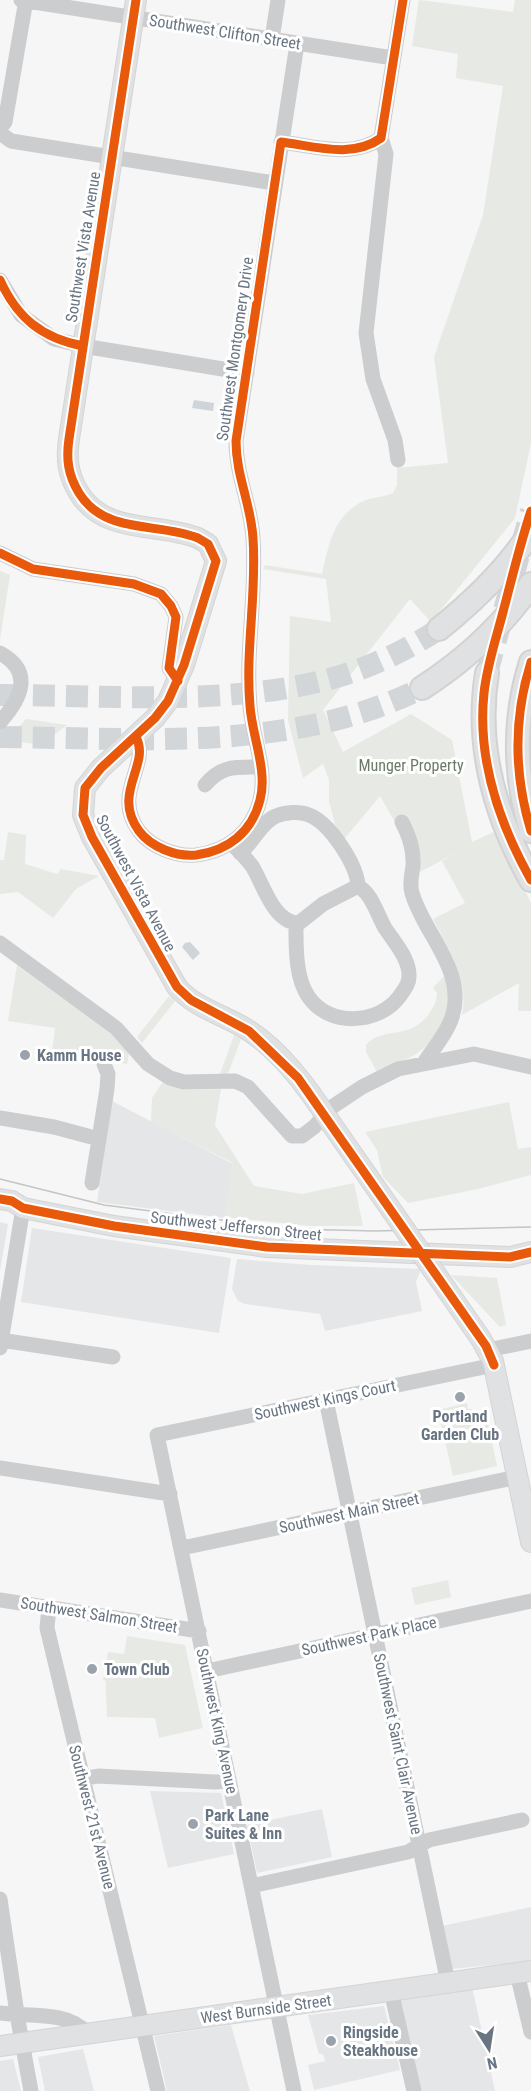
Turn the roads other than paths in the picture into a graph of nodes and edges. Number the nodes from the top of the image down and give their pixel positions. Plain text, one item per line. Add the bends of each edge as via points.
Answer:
1 (24, 0) edge
2 (278, 0) edge
3 (403, 0) edge
4 (135, 9) edge
5 (272, 39) junction
6 (297, 44) junction
7 (393, 58) junction
8 (0, 128) edge
9 (0, 133) edge
10 (381, 138) junction
11 (281, 141) junction
12 (112, 157) junction
13 (274, 183) junction
14 (0, 280) edge
15 (83, 346) junction
16 (247, 373) junction
17 (398, 460) dead end
18 (531, 532) edge
19 (0, 553) edge
20 (531, 584) edge
21 (439, 629) tunnel mouth
22 (0, 653) edge
23 (531, 662) edge
24 (488, 673) tunnel mouth
25 (178, 681) junction
26 (422, 688) tunnel mouth
27 (0, 722) edge
28 (136, 737) junction
29 (260, 767) junction
30 (205, 785) dead end
31 (402, 822) dead end
32 (531, 831) edge
33 (236, 848) junction
34 (531, 880) edge
35 (358, 886) junction
36 (296, 923) junction
37 (0, 942) edge
38 (424, 1063) junction
39 (104, 1064) dead end
40 (531, 1067) edge
41 (0, 1118) edge
42 (327, 1118) junction
43 (99, 1139) junction
44 (92, 1183) dead end
45 (0, 1199) edge
46 (23, 1208) junction
47 (0, 1211) edge
48 (531, 1252) edge
49 (510, 1257) junction
50 (531, 1262) edge
51 (531, 1341) edge
52 (0, 1342) edge
53 (488, 1351) junction
54 (113, 1357) dead end
55 (326, 1400) junction
56 (157, 1435) joint
57 (0, 1468) edge
58 (517, 1477) junction
59 (170, 1494) junction
60 (350, 1513) junction
61 (531, 1542) edge
62 (182, 1548) junction
63 (0, 1600) edge
64 (531, 1601) edge
65 (49, 1607) junction
66 (199, 1631) junction
67 (375, 1635) junction
68 (207, 1671) junction
69 (82, 1779) junction
70 (229, 1780) junction
71 (522, 1820) dead end
72 (419, 1846) junction
73 (251, 1886) junction
74 (0, 1899) edge
75 (524, 1972) edge
76 (448, 1983) junction
77 (390, 1991) junction
78 (276, 2007) junction
79 (0, 2013) edge
80 (17, 2013) junction
81 (142, 2026) junction
82 (531, 2032) edge
83 (87, 2033) junction
84 (22, 2043) junction
85 (0, 2046) edge
86 (32, 2091) edge
87 (158, 2091) edge
88 (294, 2091) edge
89 (414, 2091) edge

1 - 4 street, Southwest Clifton Street
1 - 8 street via 5,122
2 - 5 street
3 - 7 street
4 - 5 street, Southwest Clifton Street
4 - 12 main road, Southwest Vista Avenue
5 - 6 street, Southwest Clifton Street
6 - 7 street, Southwest Clifton Street
6 - 11 street
7 - 10 street
9 - 12 street via 11,141
10 - 11 street via 352,150
10 - 17 street via 386,154 366,333 373,380 395,440
11 - 13 street, Southwest Montgomery Drive
12 - 13 street
12 - 15 main road, Southwest Vista Avenue
13 - 16 street, Southwest Montgomery Drive
14 - 15 street via 12,303 32,326 54,339
15 - 16 street
15 - 25 main road, Southwest Vista Avenue via 67,457 68,470 78,491 101,516 122,524 193,536 208,544 215,558
16 - 29 street, Southwest Montgomery Drive via 236,454 253,537 250,703
18 - 21 highway via 482,592
19 - 25 street via 33,568 134,584 161,594 176,617 169,666
20 - 26 highway via 501,624 469,655
22 - 27 street via 17,668 21,686 17,701
23 - 32 highway via 522,692 517,739 520,786
24 - 34 highway via 483,712 489,774 513,849
25 - 28 main road, Southwest Vista Avenue via 155,718
28 - 33 street via 141,746 131,778 129,804 140,832 150,842 180,855
28 - 42 main road, Southwest Vista Avenue via 89,780 82,802 87,826 177,987 191,1000 253,1034 298,1078
29 - 30 street via 229,768 215,773
29 - 33 street, Southwest Montgomery Drive via 262,784 256,811
31 - 38 street via 411,839 411,891 448,963 455,1000 447,1027
33 - 35 street via 270,819 282,814 306,814 317,820 345,853 356,869
33 - 36 street via 255,870 272,905
35 - 36 street via 330,899
35 - 36 street via 367,893 408,970 405,988 384,1012 348,1018 333,1015 314,1003 300,977
37 - 42 street via 116,1028 148,1064 170,1078 195,1083 235,1081 248,1087 292,1136 302,1136
38 - 40 street via 481,1054
38 - 42 street via 378,1078
39 - 43 street via 108,1074
41 - 43 street
42 - 53 main road, Southwest Vista Avenue, bridge
43 - 44 street
45 - 46 main road, Southwest Jefferson Street
46 - 47 main road, Southwest Jefferson Street
46 - 49 main road, Southwest Jefferson Street via 114,1226 267,1247
46 - 52 street
48 - 49 main road
49 - 50 main road
51 - 53 street, Southwest Kings Court
52 - 54 street
53 - 55 street, Southwest Kings Court
53 - 58 main road, Southwest Vista Avenue
55 - 56 street, Southwest Kings Court
55 - 60 street, Southwest Saint Clair Avenue
56 - 59 street, Southwest King Avenue
57 - 59 street
58 - 60 street, Southwest Main Street
58 - 61 main road, Southwest Vista Avenue
59 - 62 street, Southwest King Avenue
60 - 62 street, Southwest Main Street
60 - 67 street, Southwest Saint Clair Avenue
62 - 66 street, Southwest King Avenue
63 - 65 street, Southwest Salmon Street
64 - 67 street, Southwest Park Place
65 - 66 street, Southwest Salmon Street
65 - 69 street, Southwest 21st Avenue via 47,1625
66 - 68 street, Southwest King Avenue
67 - 68 street, Southwest Park Place
67 - 72 street, Southwest Saint Clair Avenue
68 - 70 street, Southwest King Avenue
69 - 70 street via 98,1776
69 - 81 street, Southwest 21st Avenue
70 - 73 street, Southwest King Avenue
71 - 72 street via 429,1840
72 - 73 street via 408,1852
72 - 76 street, Southwest Saint Clair Avenue
73 - 78 street, Southwest King Avenue
74 - 80 street
75 - 76 main road, West Burnside Street
75 - 82 street
76 - 77 main road, West Burnside Street
77 - 78 main road, West Burnside Street
77 - 89 street
78 - 81 main road, West Burnside Street
78 - 88 street, Southwest King Avenue
79 - 80 street
80 - 83 street via 73,2022
80 - 84 street
81 - 83 main road, West Burnside Street
81 - 87 street, Southwest 21st Avenue
83 - 84 main road, West Burnside Street
84 - 85 main road, West Burnside Street
84 - 86 street

